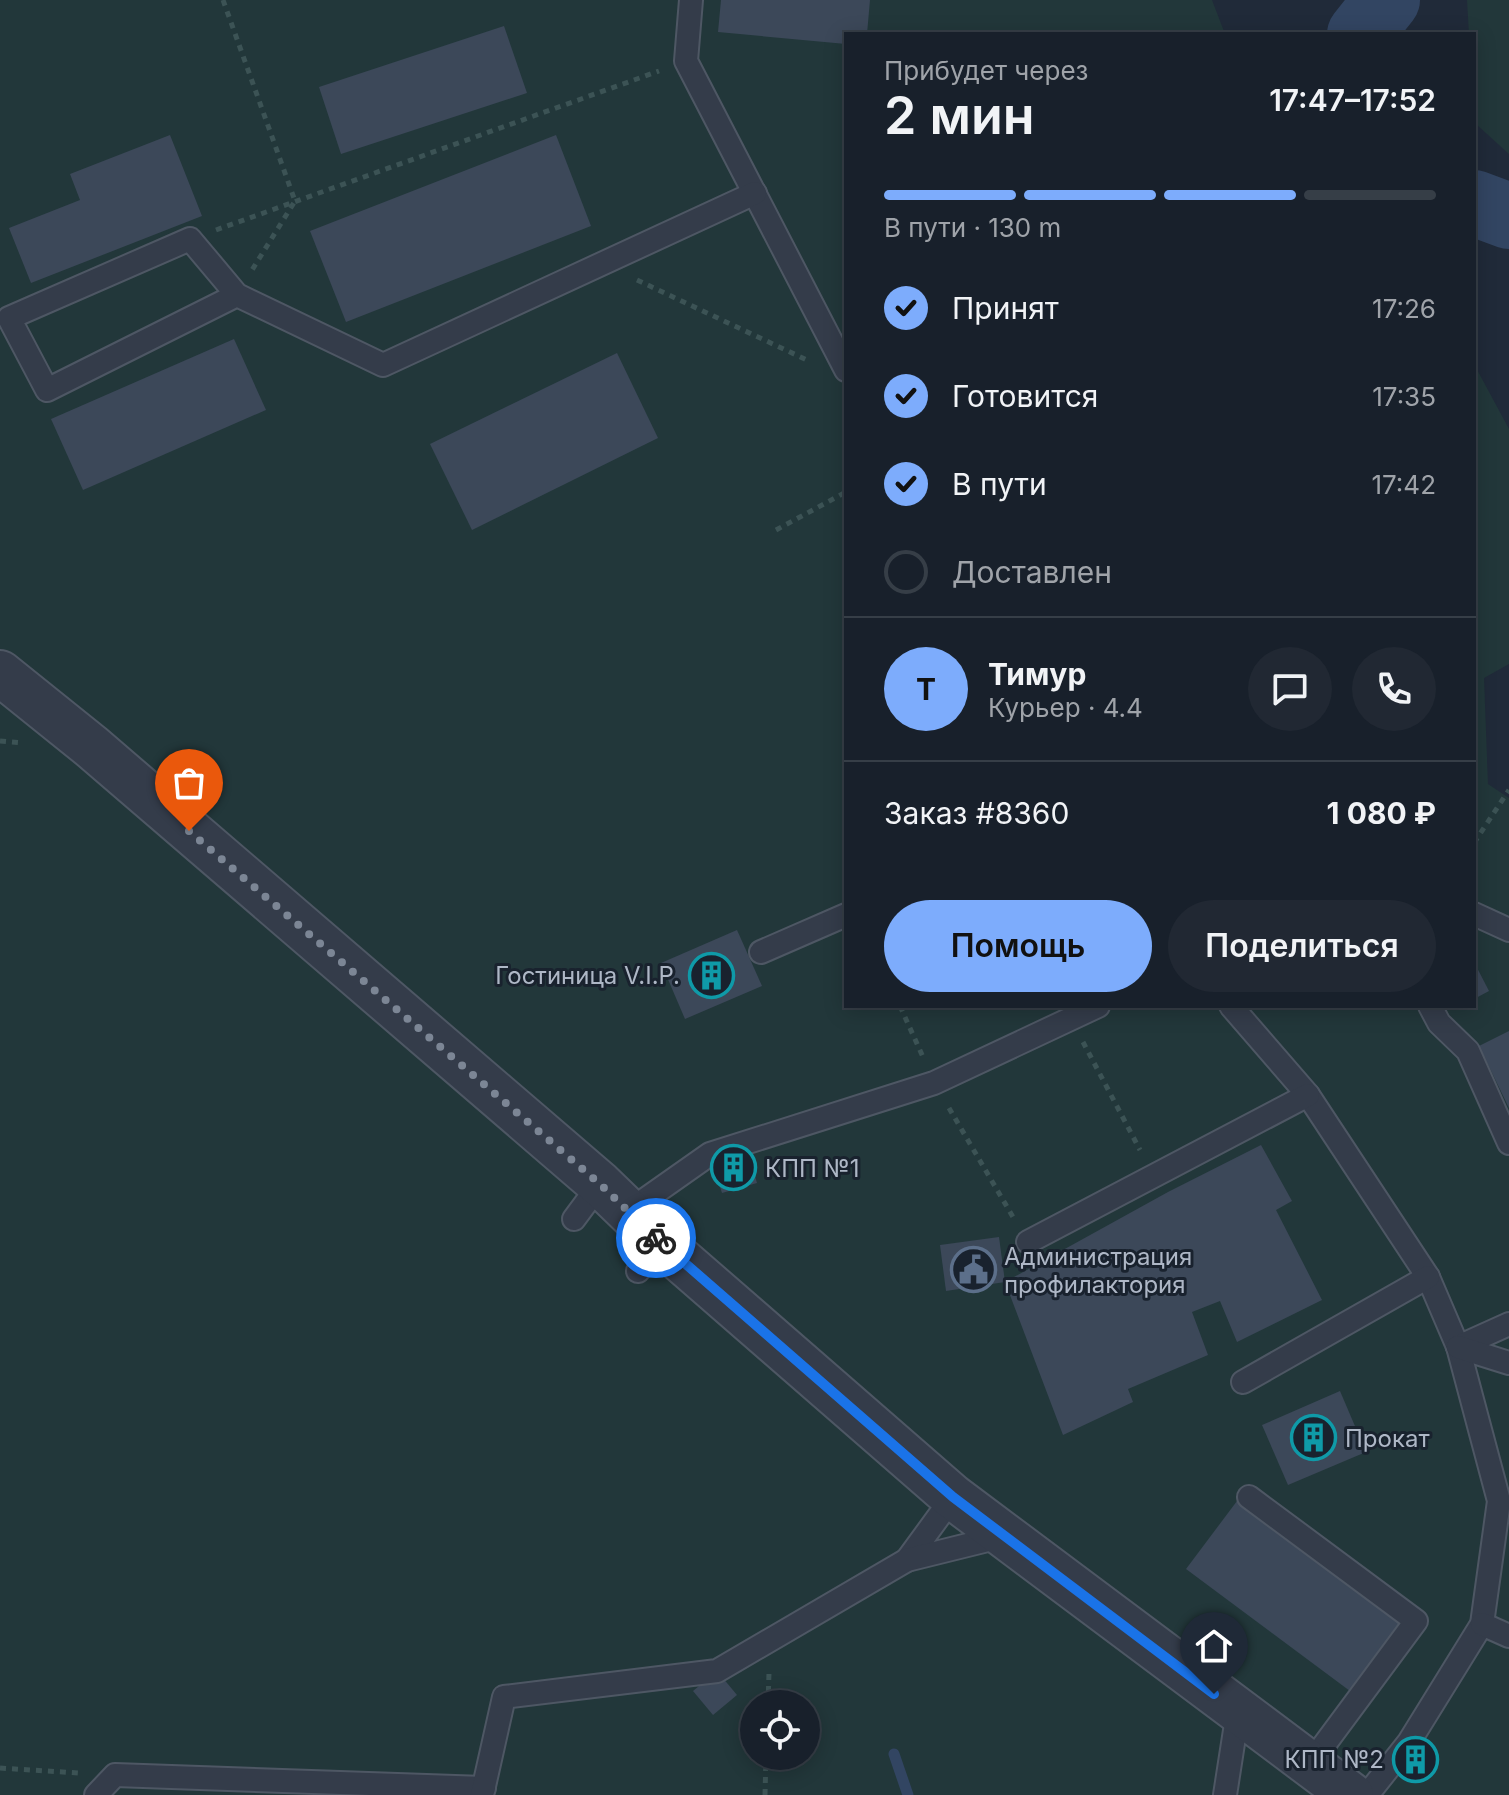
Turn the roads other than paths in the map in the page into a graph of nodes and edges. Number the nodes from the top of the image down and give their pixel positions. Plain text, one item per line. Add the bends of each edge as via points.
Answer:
1 (691, 0) edge
2 (755, 193) junction
3 (237, 295) junction
4 (844, 366) edge
5 (0, 673) edge
6 (1476, 915) edge
7 (844, 916) edge
8 (1509, 930) edge
9 (761, 952) dead end
10 (1094, 1008) edge
11 (1233, 1008) edge
12 (1431, 1008) edge
13 (1308, 1095) junction
14 (1509, 1143) edge
15 (614, 1197) junction
16 (574, 1219) dead end
17 (1028, 1242) road end
18 (1428, 1277) junction
19 (1509, 1324) edge
20 (1458, 1347) junction
21 (1509, 1363) edge
22 (1243, 1382) dead end
23 (1504, 1494) edge
24 (953, 1497) junction
25 (1249, 1497) dead end
26 (1509, 1522) edge
27 (1005, 1536) junction
28 (907, 1560) junction
29 (1482, 1624) junction
30 (1509, 1636) edge
31 (1238, 1711) junction
32 (1310, 1764) junction
33 (483, 1792) edge
34 (96, 1795) edge
35 (1225, 1795) edge
36 (1351, 1795) edge
37 (1367, 1795) edge

1 - 2 lane via 686,61
2 - 3 lane via 383,365
2 - 4 lane
3 - 3 lane via 47,390 9,318 190,239
5 - 15 street
6 - 8 lane
7 - 9 lane
10 - 15 lane via 934,1083 710,1154
11 - 13 lane
12 - 14 lane via 1468,1051
13 - 17 lane
13 - 18 lane
15 - 16 lane
15 - 24 street via 649,1256
18 - 20 lane
18 - 22 lane
19 - 20 lane
20 - 21 lane
20 - 23 lane
23 - 26 lane
23 - 29 lane
24 - 27 street
24 - 28 lane
25 - 32 lane via 1416,1621
27 - 28 lane
27 - 31 street
28 - 33 lane via 717,1671 504,1697
29 - 30 lane
29 - 37 lane via 1409,1742
31 - 32 street
31 - 35 lane
32 - 36 street
33 - 34 lane via 115,1775

